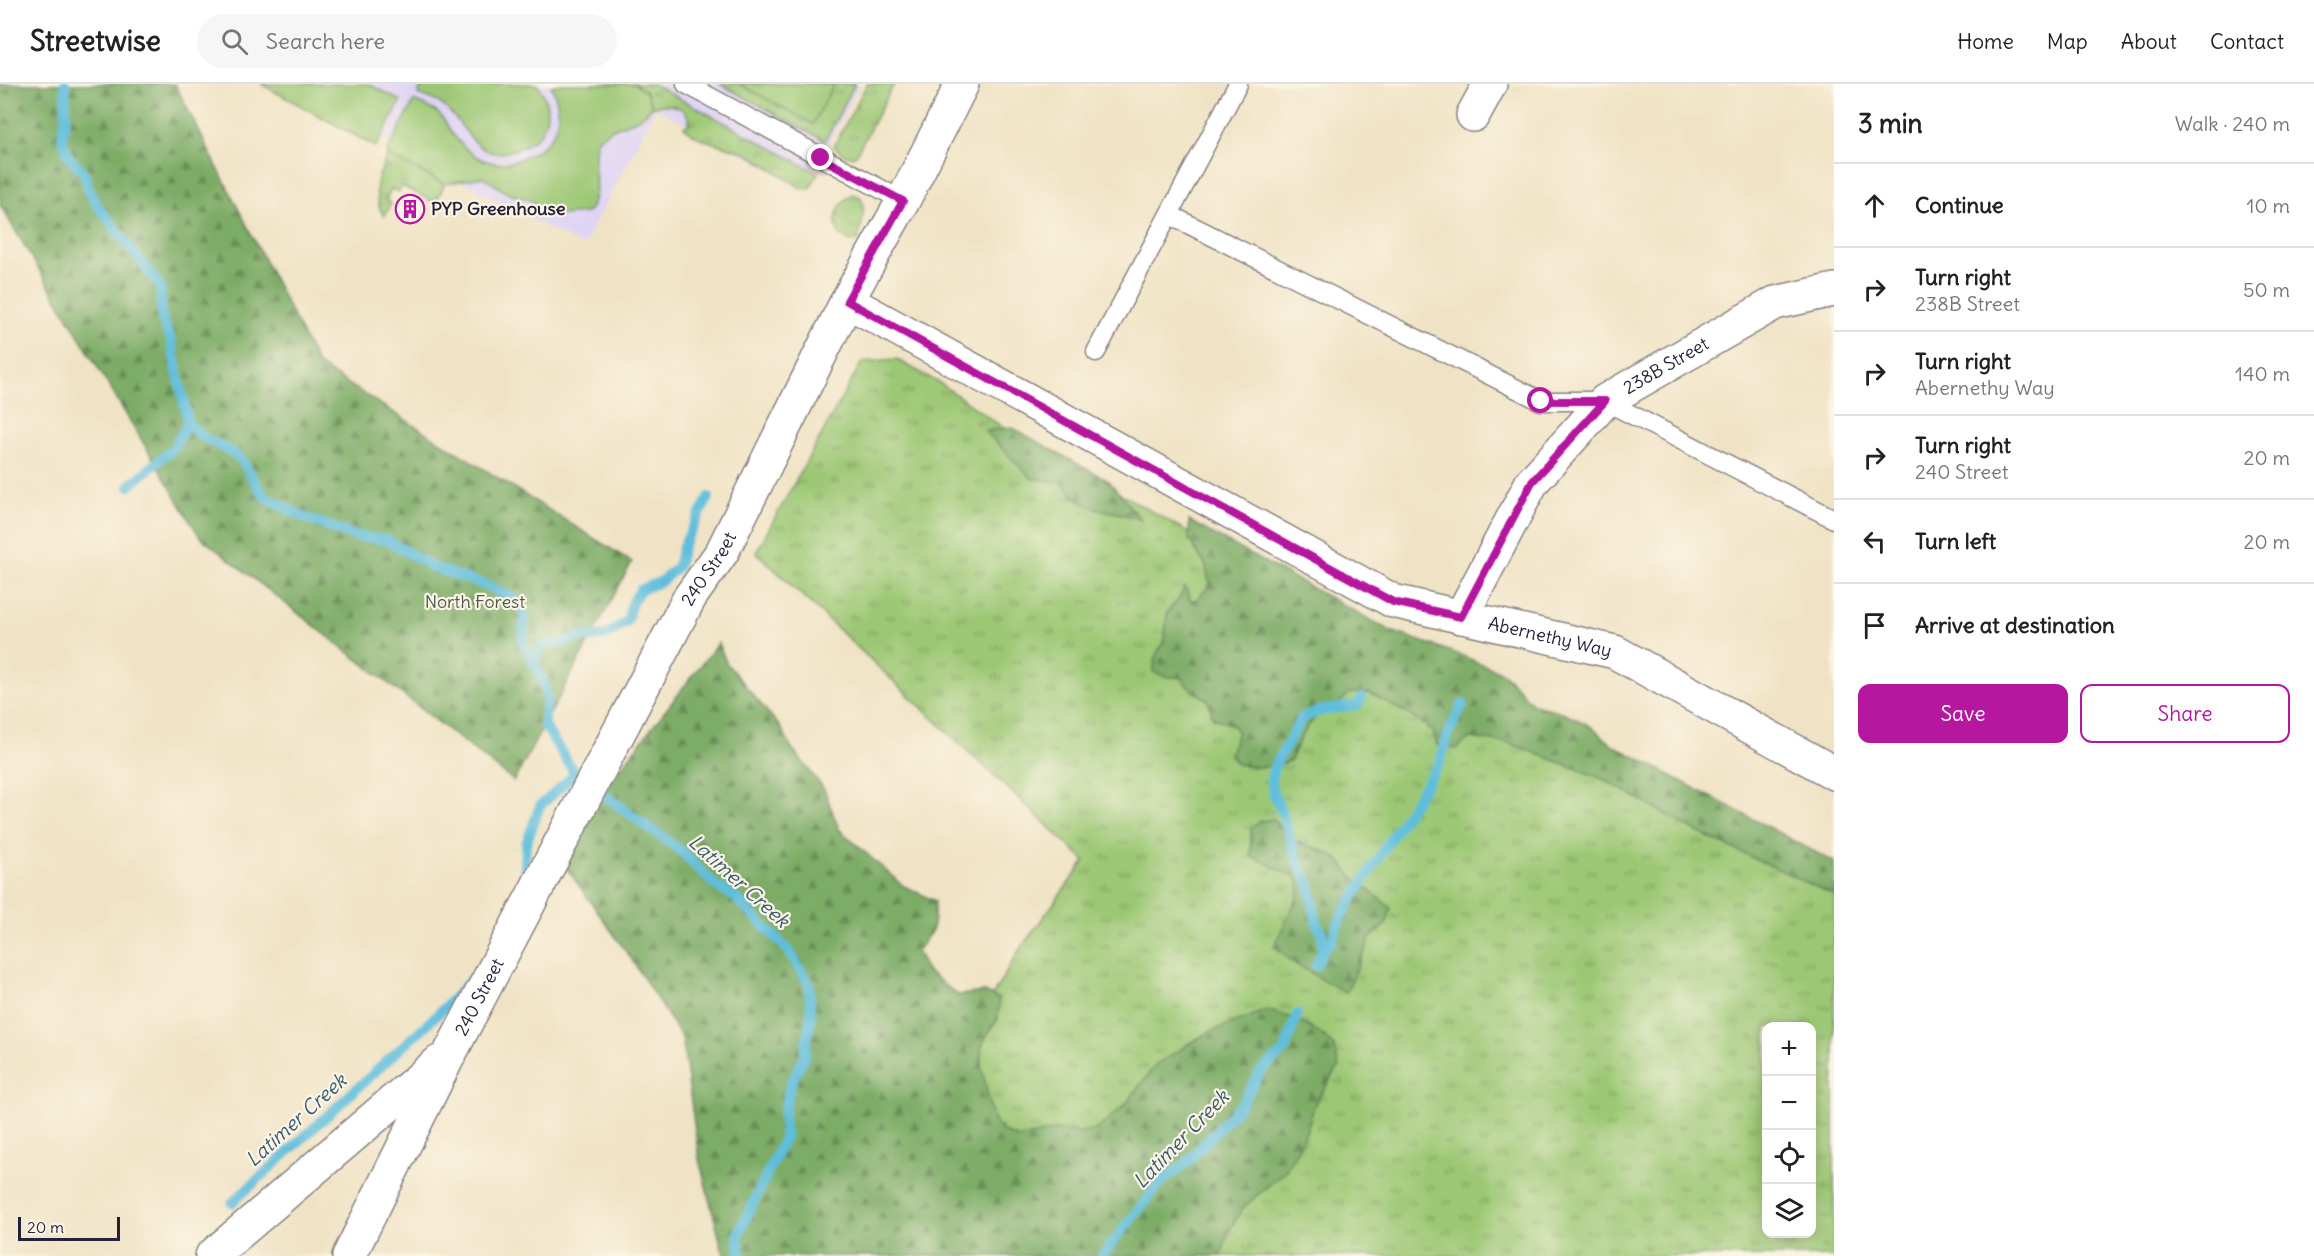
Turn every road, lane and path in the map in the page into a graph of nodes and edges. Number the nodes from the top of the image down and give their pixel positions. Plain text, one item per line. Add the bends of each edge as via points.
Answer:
1 (687, 84) edge
2 (962, 84) edge
3 (1238, 84) edge
4 (1490, 84) edge
5 (1473, 115) dead end
6 (903, 201) junction
7 (1170, 215) junction
8 (1834, 290) edge
9 (847, 301) junction
10 (1096, 352) dead end
11 (1605, 401) junction
12 (1834, 519) edge
13 (1461, 617) junction
14 (1834, 772) edge
15 (450, 1053) junction
16 (212, 1256) edge
17 (349, 1256) edge

1 - 6 lane
2 - 6 street, 240 Street
3 - 7 lane
4 - 5 street
6 - 9 street, 240 Street
7 - 10 lane
7 - 11 lane via 1541,401
8 - 11 street, 238B Street via 1775,303
9 - 13 street, Abernethy Way via 1393,602
9 - 15 street, 240 Street via 723,552 690,597
11 - 12 lane
11 - 13 street, 238B Street via 1532,482
13 - 14 street, Abernethy Way via 1615,652
15 - 16 street, 240 Street
15 - 17 street, 240 Street

